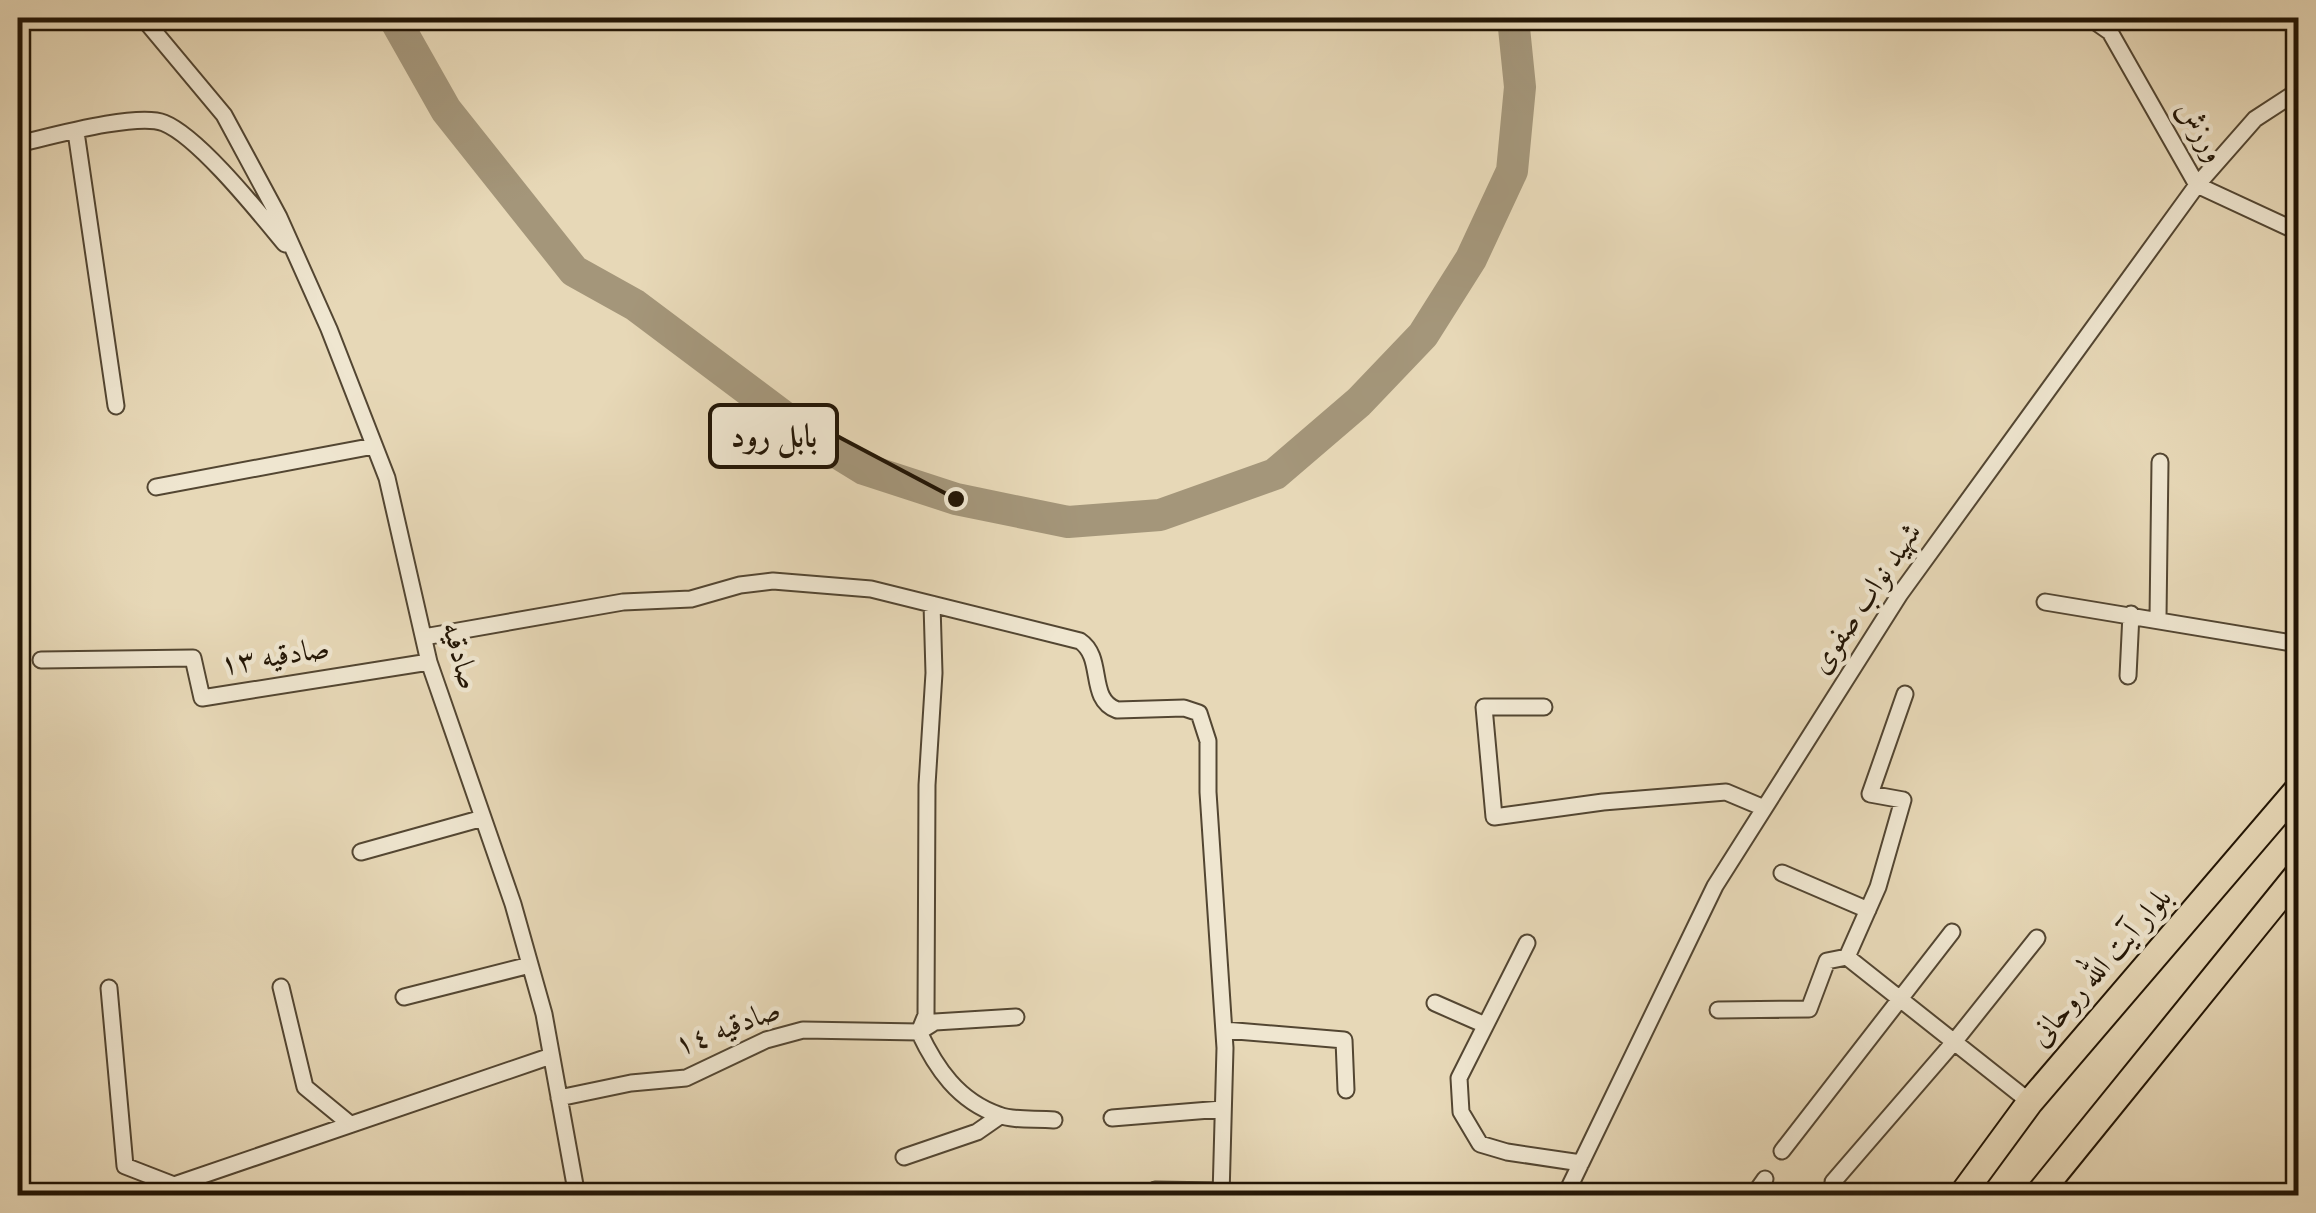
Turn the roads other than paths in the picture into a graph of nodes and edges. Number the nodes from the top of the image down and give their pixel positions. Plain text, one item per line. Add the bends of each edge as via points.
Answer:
1 (143, 18) edge
2 (2090, 18) edge
3 (2298, 91) edge
4 (76, 132) junction
5 (18, 144) edge
6 (2196, 185) junction
7 (2298, 232) edge
8 (298, 259) junction
9 (116, 406) dead end
10 (374, 446) junction
11 (2160, 462) dead end
12 (156, 488) dead end
13 (2045, 602) dead end
14 (932, 604) junction
15 (2132, 614) junction
16 (2158, 618) junction
17 (424, 637) junction
18 (2298, 644) edge
19 (41, 660) dead end
20 (430, 662) junction
21 (2128, 676) dead end
22 (1905, 694) dead end
23 (1544, 706) dead end
24 (2298, 789) edge
25 (1764, 808) junction
26 (483, 818) junction
27 (362, 852) dead end
28 (1782, 873) dead end
29 (2298, 874) edge
30 (1868, 910) junction
31 (1952, 932) dead end
32 (2037, 938) dead end
33 (1527, 943) dead end
34 (1847, 958) junction
35 (530, 964) junction
36 (281, 987) dead end
37 (109, 988) dead end
38 (404, 997) dead end
39 (1899, 999) junction
40 (1435, 1003) dead end
41 (1718, 1010) dead end
42 (1016, 1017) dead end
43 (1486, 1026) junction
44 (1224, 1030) junction
45 (918, 1032) junction
46 (1954, 1042) junction
47 (552, 1056) junction
48 (1346, 1090) dead end
49 (558, 1098) junction
50 (2030, 1102) junction
51 (1222, 1108) junction
52 (1000, 1116) junction
53 (1112, 1118) dead end
54 (1054, 1120) dead end
55 (350, 1124) junction
56 (1782, 1151) dead end
57 (904, 1157) dead end
58 (1580, 1163) junction
59 (1765, 1179) dead end
60 (1833, 1182) dead end
61 (1155, 1190) dead end
62 (1221, 1193) edge
63 (578, 1196) edge
64 (1565, 1196) edge
65 (1754, 1196) edge
66 (1961, 1196) edge
67 (2037, 1196) edge

1 - 8 street, صادقیه via 224,115
2 - 6 street, ورزش via 2110,32
3 - 6 street, شهید نواب صفوی via 2254,119
4 - 5 street
4 - 8 street via 164,123 218,167
4 - 9 street
6 - 7 street, ورزش
6 - 25 street, شهید نواب صفوی via 1900,594
8 - 10 street, صادقیه
10 - 12 street
10 - 17 street, صادقیه
11 - 16 street
13 - 15 street
14 - 17 street via 872,589 772,581 691,600 623,602
14 - 44 street via 1085,644 1110,708 1198,713 1208,742
14 - 45 street via 926,1015
15 - 16 street
15 - 21 street
16 - 18 street
17 - 20 street, صادقیه
19 - 20 street, صادقیه ۱۳ via 193,658 202,698
20 - 26 street, صادقیه
22 - 30 street via 1870,794 1904,800
23 - 25 street via 1484,707 1494,816 1726,792
24 - 50 main road, بلوار آیت الله روحانی
25 - 58 street, شهید نواب صفوی via 1715,886
26 - 27 street
26 - 35 street, صادقیه
28 - 30 street
29 - 67 main road
30 - 34 street
31 - 39 street
32 - 46 street
33 - 43 street
34 - 39 street
34 - 41 street via 1827,961 1809,1009
35 - 38 street
35 - 47 street, صادقیه
36 - 55 street via 306,1087
37 - 55 street via 125,1166 174,1185
39 - 46 street
39 - 56 street
40 - 43 street
42 - 45 street, صادقيه ١٤ via 935,1022
43 - 58 street via 1459,1078 1461,1112 1480,1144
44 - 48 street via 1344,1040
44 - 51 street
45 - 49 street, صادقيه ١٤ via 802,1030 686,1078
45 - 52 street via 954,1090
46 - 50 street
46 - 60 street
47 - 49 street, صادقیه
47 - 55 street
49 - 63 street, صادقیه
50 - 66 main road, بلوار آیت الله روحانی
51 - 53 street
51 - 62 street
52 - 54 street
52 - 57 street via 977,1132
58 - 64 street, شهید نواب صفوی
59 - 65 street
61 - 62 street

